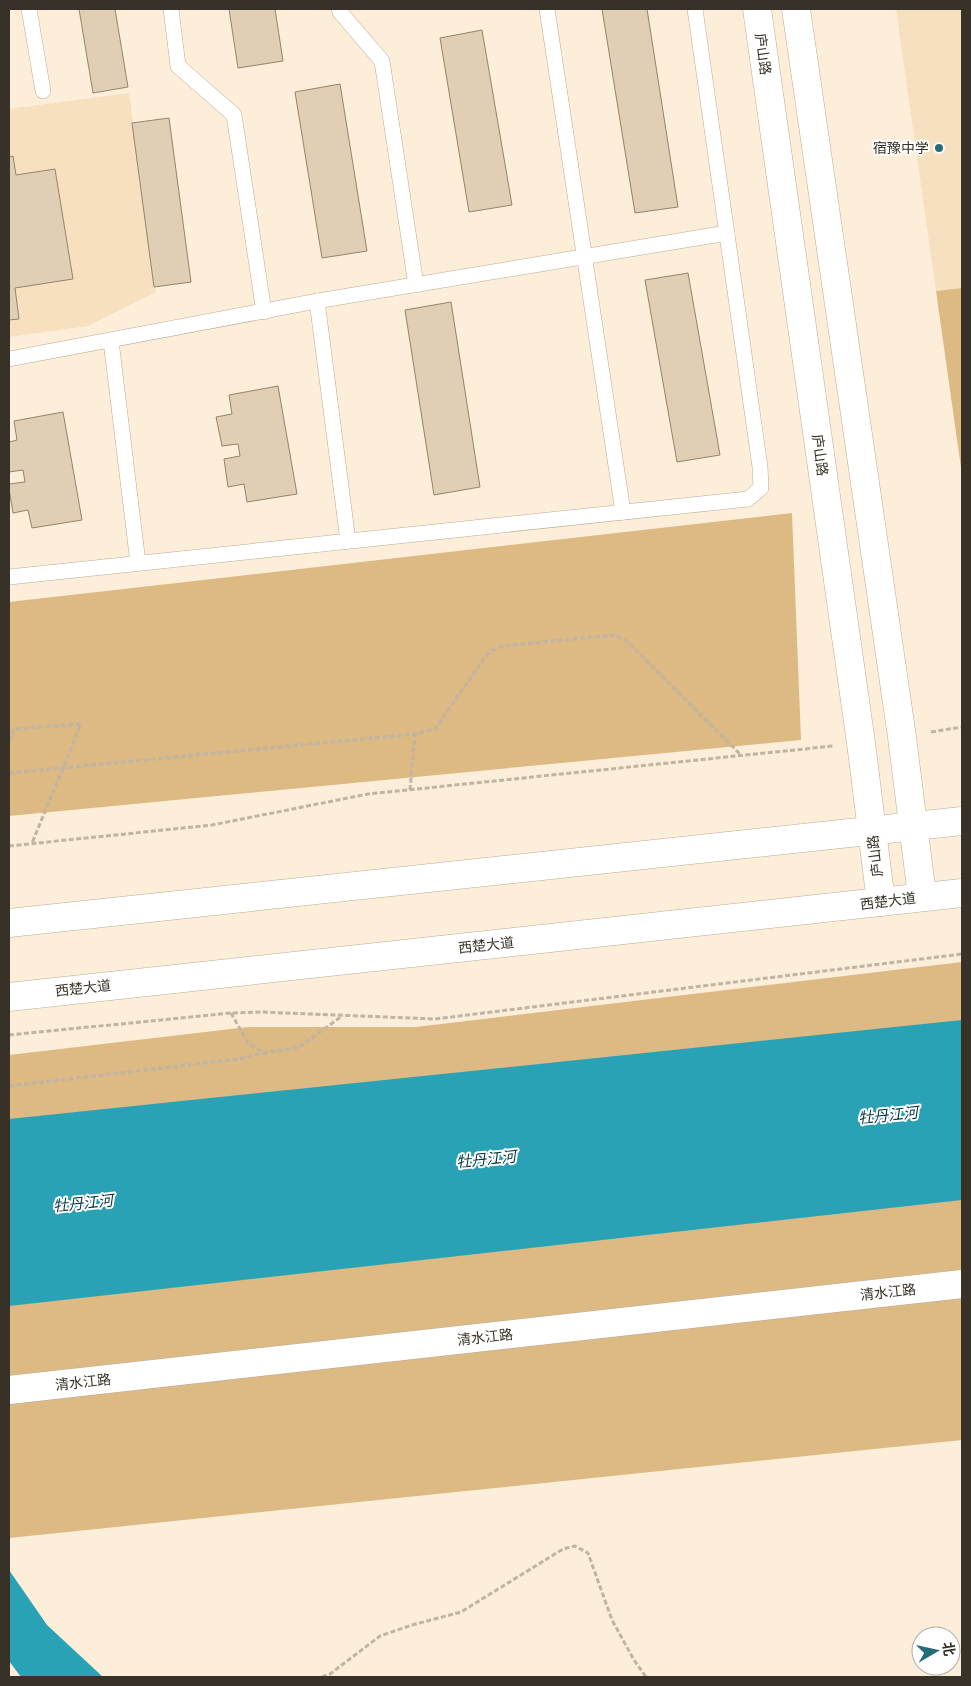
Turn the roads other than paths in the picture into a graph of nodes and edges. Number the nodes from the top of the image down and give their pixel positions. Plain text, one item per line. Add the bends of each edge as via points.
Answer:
1 (29, 9) edge
2 (171, 9) edge
3 (339, 9) edge
4 (547, 9) edge
5 (695, 9) edge
6 (757, 9) edge
7 (796, 9) edge
8 (42, 91) dead end
9 (727, 233) junction
10 (585, 257) junction
11 (416, 285) junction
12 (317, 302) junction
13 (264, 312) junction
14 (111, 341) junction
15 (9, 360) edge
16 (623, 512) junction
17 (348, 541) junction
18 (138, 563) junction
19 (9, 577) edge
20 (962, 821) edge
21 (912, 826) junction
22 (872, 830) junction
23 (962, 893) edge
24 (922, 896) junction
25 (881, 902) junction
26 (9, 923) edge
27 (9, 997) edge
28 (962, 1284) edge
29 (9, 1390) edge

1 - 8 lane
2 - 13 lane via 178,66 234,116
3 - 11 lane via 382,61
4 - 10 lane
5 - 9 lane
6 - 22 main road, 庐山路
7 - 21 main road via 902,737
9 - 10 lane
9 - 16 lane via 761,488 748,499
10 - 11 lane
10 - 16 lane
11 - 12 lane
12 - 13 lane
12 - 17 lane
13 - 14 lane
14 - 15 lane
14 - 18 lane
16 - 17 lane
17 - 18 lane
18 - 19 lane
20 - 21 main road
21 - 22 main road
21 - 24 main road
22 - 25 main road, 庐山路
22 - 26 main road
23 - 24 main road, 西楚大道
24 - 25 main road, 西楚大道
25 - 27 main road, 西楚大道
28 - 29 main road, 清水江路

